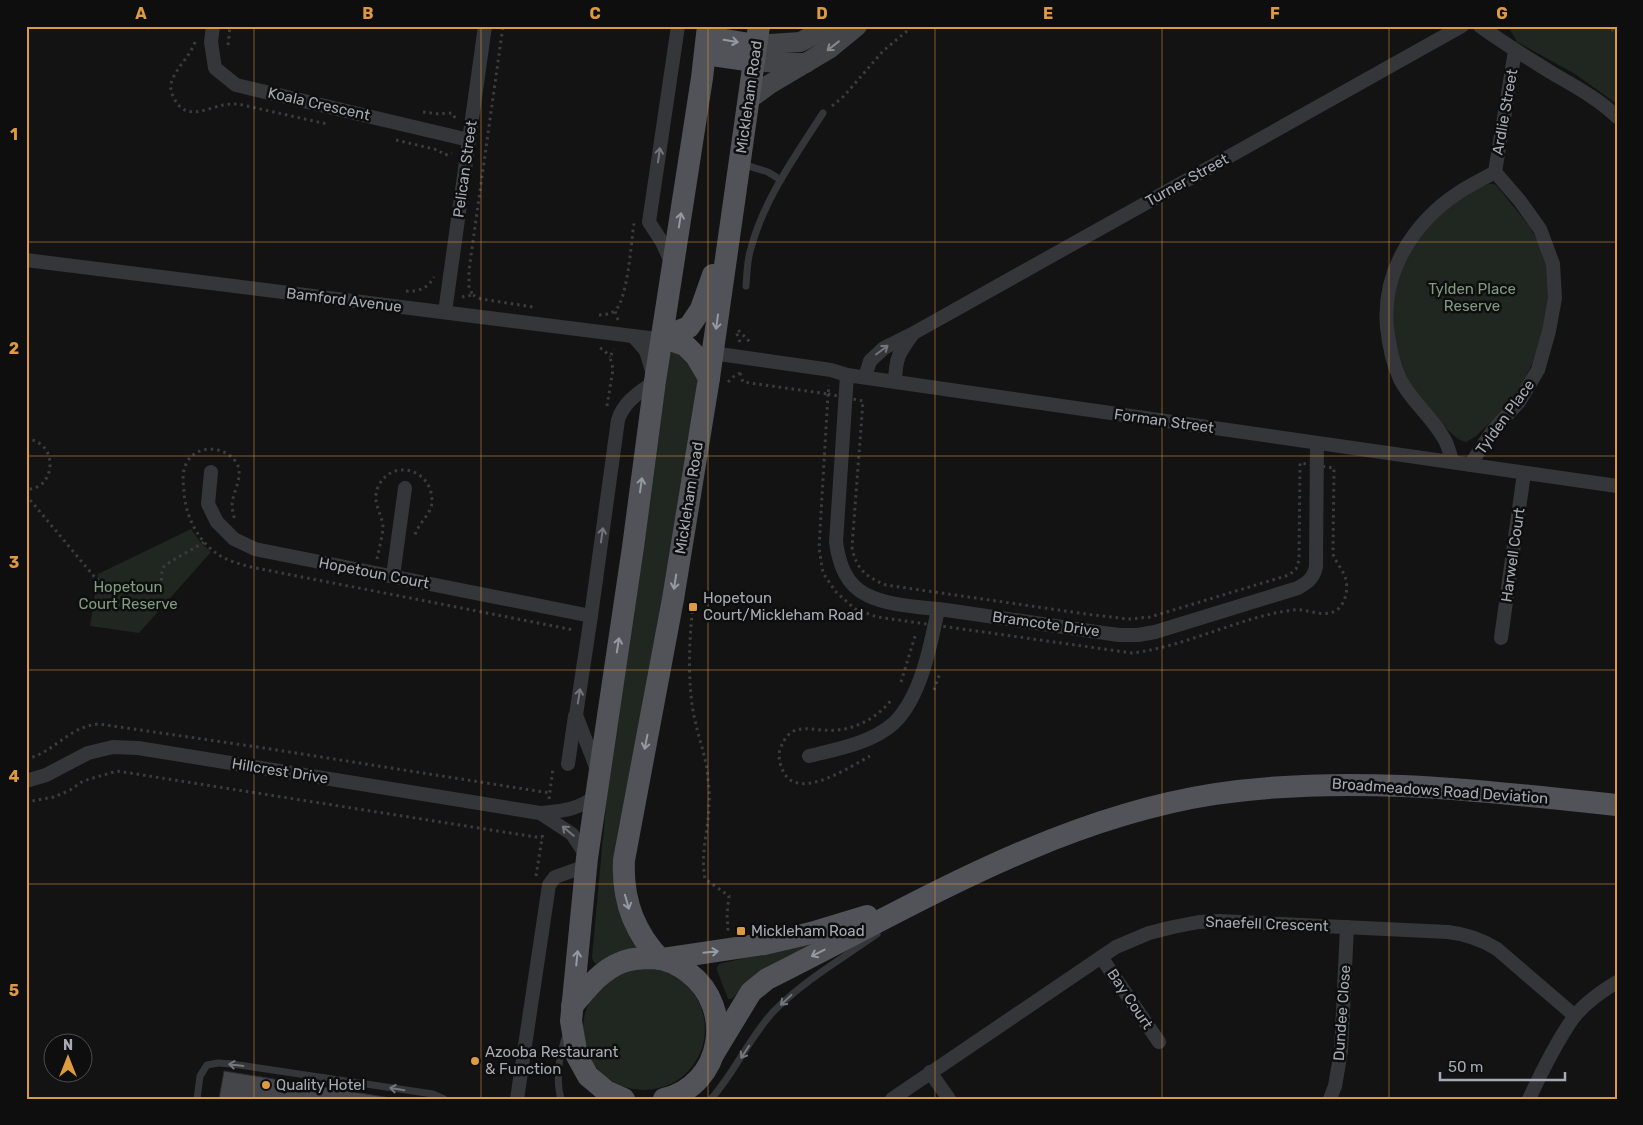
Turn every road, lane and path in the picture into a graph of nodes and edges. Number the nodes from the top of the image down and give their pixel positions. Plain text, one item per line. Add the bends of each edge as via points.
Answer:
1 (213, 26) edge
2 (485, 26) edge
3 (678, 26) edge
4 (785, 26) edge
5 (834, 26) edge
6 (858, 26) edge
7 (913, 26) edge
8 (1462, 26) edge
9 (1480, 26) edge
10 (1606, 26) edge
11 (1617, 34) edge
12 (706, 39) edge
13 (800, 42) junction
14 (756, 44) edge
15 (1515, 51) junction
16 (808, 63) junction
17 (748, 100) junction
18 (823, 113) joint
19 (1617, 117) edge
20 (469, 140) junction
21 (445, 154) dead end
22 (450, 161) dead end
23 (740, 164) junction
24 (1495, 172) junction
25 (781, 180) junction
26 (731, 222) junction
27 (26, 260) edge
28 (673, 267) junction
29 (436, 268) dead end
30 (746, 286) dead end
31 (400, 290) dead end
32 (473, 295) dead end
33 (543, 308) dead end
34 (615, 311) dead end
35 (445, 312) junction
36 (591, 314) dead end
37 (912, 334) junction
38 (633, 336) junction
39 (662, 337) junction
40 (712, 353) junction
41 (846, 375) junction
42 (864, 377) junction
43 (708, 378) junction
44 (655, 381) junction
45 (895, 382) junction
46 (846, 398) junction
47 (26, 439) edge
48 (1318, 443) junction
49 (1452, 462) junction
50 (1470, 465) junction
51 (1318, 467) junction
52 (211, 472) dead end
53 (1524, 473) junction
54 (1617, 486) edge
55 (405, 488) dead end
56 (26, 490) edge
57 (26, 495) edge
58 (204, 542) dead end
59 (393, 576) junction
60 (693, 607) dead end
61 (938, 609) junction
62 (591, 616) junction
63 (919, 623) junction
64 (934, 625) junction
65 (952, 628) junction
66 (949, 637) dead end
67 (1501, 638) dead end
68 (940, 672) dead end
69 (898, 689) dead end
70 (895, 696) dead end
71 (931, 696) dead end
72 (576, 715) junction
73 (872, 755) dead end
74 (809, 756) dead end
75 (568, 764) dead end
76 (26, 781) edge
77 (597, 785) junction
78 (26, 802) edge
79 (1617, 804) edge
80 (540, 813) junction
81 (542, 838) dead end
82 (587, 862) junction
83 (924, 898) junction
84 (1347, 927) junction
85 (728, 931) dead end
86 (1101, 957) junction
87 (662, 959) junction
88 (1617, 982) edge
89 (571, 1013) junction
90 (1575, 1016) junction
91 (1159, 1042) dead end
92 (714, 1053) junction
93 (577, 1056) junction
94 (930, 1072) junction
95 (685, 1092) edge
96 (197, 1099) edge
97 (444, 1099) edge
98 (517, 1099) edge
99 (561, 1099) edge
100 (590, 1099) edge
101 (624, 1099) edge
102 (664, 1099) edge
103 (711, 1099) edge
104 (892, 1099) edge
105 (949, 1099) edge
106 (1330, 1099) edge
107 (1529, 1099) edge

1 - 20 street, Koala Crescent via 211,42 215,68 236,85
2 - 20 street, Pelican Street
28 -> 3 street via 650,222
4 - 13 street
5 - 13 street
6 -> 16 street
7 - 18 path via 883,51 844,96
8 - 37 street, Turner Street
9 - 15 street
10 - 11 path
12 - 14 main road
28 -> 12 main road
13 - 14 street
14 - 16 street
14 - 17 main road, Mickleham Road
15 - 19 street
15 - 24 street, Ardlie Street
16 - 17 street
17 - 23 main road, Mickleham Road
18 - 25 lane
20 - 35 street, Pelican Street
21 - 22 path
23 - 25 lane via 768,172
23 - 26 main road, Mickleham Road
24 - 49 street via 1458,193 1424,222 1406,245 1394,268 1389,290 1386,316 1390,353 1399,378 1443,435
24 - 50 street, Tylden Place via 1540,229 1553,264 1555,298 1538,370 1519,402 1493,430
25 - 30 lane via 762,216 751,248
26 - 39 main road via 702,309 688,327
26 -> 40 main road, Mickleham Road
27 - 35 street, Bamford Avenue
28 - 39 main road
29 - 31 path via 430,285 420,290
32 - 33 path
34 - 36 path via 600,316
35 - 38 street, Bamford Avenue
42 -> 37 street, Turner Street via 870,360 884,348
37 - 45 street, Turner Street via 899,353
38 - 39 street, Bamford Avenue
38 - 44 street via 646,351
39 - 43 main road via 685,345 696,356
39 - 44 main road
40 - 41 street, Forman Street via 831,370
40 - 43 main road, Mickleham Road
41 - 42 street, Forman Street
41 - 46 street, Bramcote Drive
42 - 45 street, Forman Street
43 -> 87 main road, Mickleham Road via 624,860 624,890 628,907 652,950
62 -> 44 street via 618,420 626,404
77 -> 44 main road
45 - 48 street, Forman Street
46 - 51 path via 863,401 852,547 854,559 871,579 886,585 1093,615 1130,619 1150,617 1289,575 1296,569 1299,560 1300,464
46 - 61 street, Bramcote Drive via 836,542 844,574 866,595
46 - 63 path via 828,394 819,548 823,573 836,592 855,609 878,617
47 - 56 path via 40,443 50,458 48,477 42,484
48 - 49 street, Forman Street
48 - 51 street, Bramcote Drive
49 - 50 street, Forman Street
50 - 53 street, Forman Street
51 - 61 street, Bramcote Drive via 1316,567 1309,582 1298,588 1138,635
51 - 65 path via 1334,468 1333,554 1345,577 1346,587 1345,598 1338,609 1327,614 1300,609 1274,613 1156,650 1132,653
52 - 59 street, Hopetoun Court via 208,504 216,522 234,539 255,549
53 - 54 street, Forman Street
53 - 67 street, Harwell Court
55 - 59 street
57 - 58 path via 97,580 118,586 154,590 161,584 166,563
59 - 62 street, Hopetoun Court
60 - 85 path via 690,678 694,718 708,777 709,803 703,863 706,879 729,896
61 - 64 street
72 -> 62 street
63 - 64 path
63 - 69 path
64 - 65 path
64 - 74 street via 916,690 894,723 864,740
65 - 66 path
68 - 71 path
70 - 73 path via 874,717 858,725 837,730 799,729 791,732 779,750 780,764 786,775 794,782 813,784
72 - 75 street
72 - 77 street
76 - 80 street, Hillcrest Drive via 46,775 88,753 113,747 138,748
77 - 80 street, Hillcrest Drive via 587,803 579,807
77 - 82 main road
78 - 81 path via 54,797 83,781 117,771
79 - 83 main road, Broadmeadows Road Deviation via 1369,784 1282,786 1215,794 1162,804 1077,830 1036,845
82 -> 80 street, Hillcrest Drive via 572,834
89 -> 82 main road
82 - 98 street via 555,877 548,890
87 -> 83 main road, Broadmeadows Road Deviation via 739,949 811,934
83 -> 92 main road, Broadmeadows Road Deviation via 767,979 751,992
83 -> 103 lane via 790,996 760,1028
84 - 86 street, Snaefell Crescent via 1199,922 1149,933
84 - 90 street, Snaefell Crescent via 1466,934 1497,949
84 - 106 street, Dundee Close via 1341,1051
86 - 91 street, Bay Court
86 - 94 street, Snaefell Crescent
87 - 89 main road, Broadmeadows Road Deviation via 640,958 620,962 604,972
87 - 92 main road via 682,967 709,995 716,1014 718,1034
88 - 90 street via 1592,999
89 - 93 main road
89 - 99 lane via 558,1069
90 - 107 street
92 - 95 main road, Broadmeadows Road Deviation via 705,1071
93 - 100 main road
93 - 101 main road via 588,1076 606,1091
94 - 104 street, Snaefell Crescent
94 - 105 street
95 - 102 main road
97 -> 96 lane via 433,1094 218,1063 207,1065 200,1076

